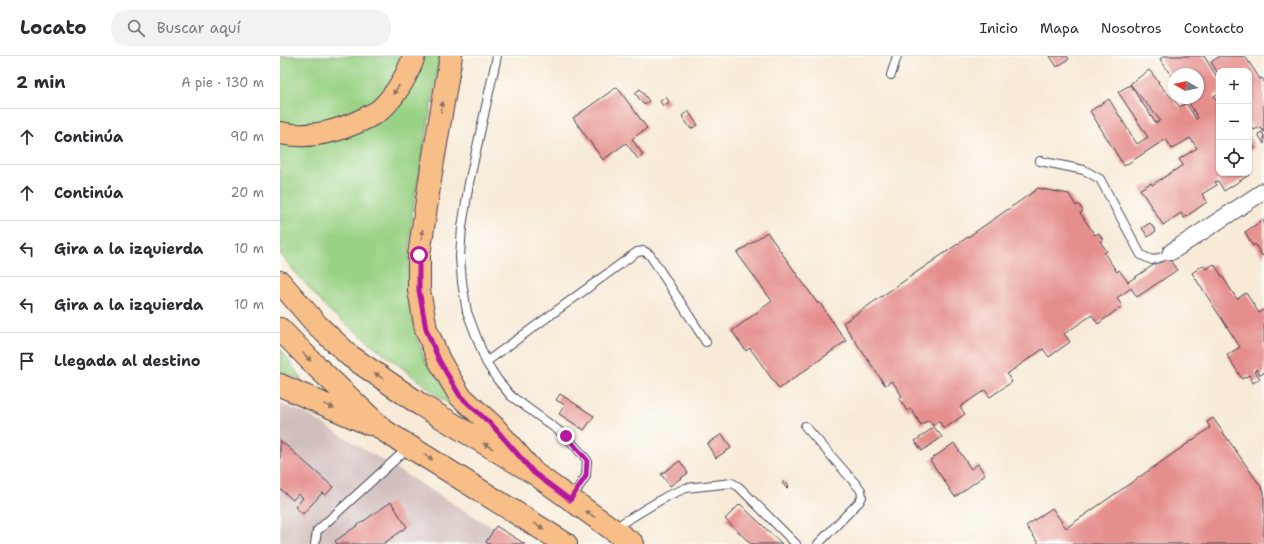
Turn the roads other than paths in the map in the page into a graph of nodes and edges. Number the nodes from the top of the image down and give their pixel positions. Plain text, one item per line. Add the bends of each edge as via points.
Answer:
1 (414, 56) edge
2 (451, 56) edge
3 (497, 56) edge
4 (897, 56) edge
5 (891, 75) dead end
6 (280, 133) edge
7 (1040, 161) dead end
8 (1264, 191) edge
9 (1171, 252) joint
10 (280, 282) edge
11 (280, 329) edge
12 (706, 342) dead end
13 (486, 362) junction
14 (280, 386) edge
15 (805, 426) dead end
16 (383, 430) junction
17 (410, 446) junction
18 (534, 473) junction
19 (570, 500) junction
20 (612, 529) junction
21 (315, 544) edge
22 (566, 544) edge
23 (633, 544) edge
24 (796, 544) edge
25 (818, 544) edge

1 -> 6 main road via 394,95 378,111 353,125 331,132 307,135
18 -> 2 main road via 493,426 460,396 439,360 426,329 419,290 419,255
3 - 13 lane via 469,183 460,257 467,312
4 - 5 lane
7 - 9 lane via 1084,170 1100,179 1142,254 1152,260
8 - 9 street
18 -> 10 main road via 421,405 350,356 318,326
11 -> 16 main road
12 - 13 lane via 650,255 644,251 637,252
13 - 19 lane via 511,396 566,436 587,460 586,476
14 -> 16 main road
15 - 25 lane via 861,490 862,497
16 - 17 main road
17 - 21 lane via 317,531
17 -> 22 main road
18 - 19 main road
20 -> 19 main road
20 - 23 main road
20 - 24 lane via 667,496 686,488 732,483

